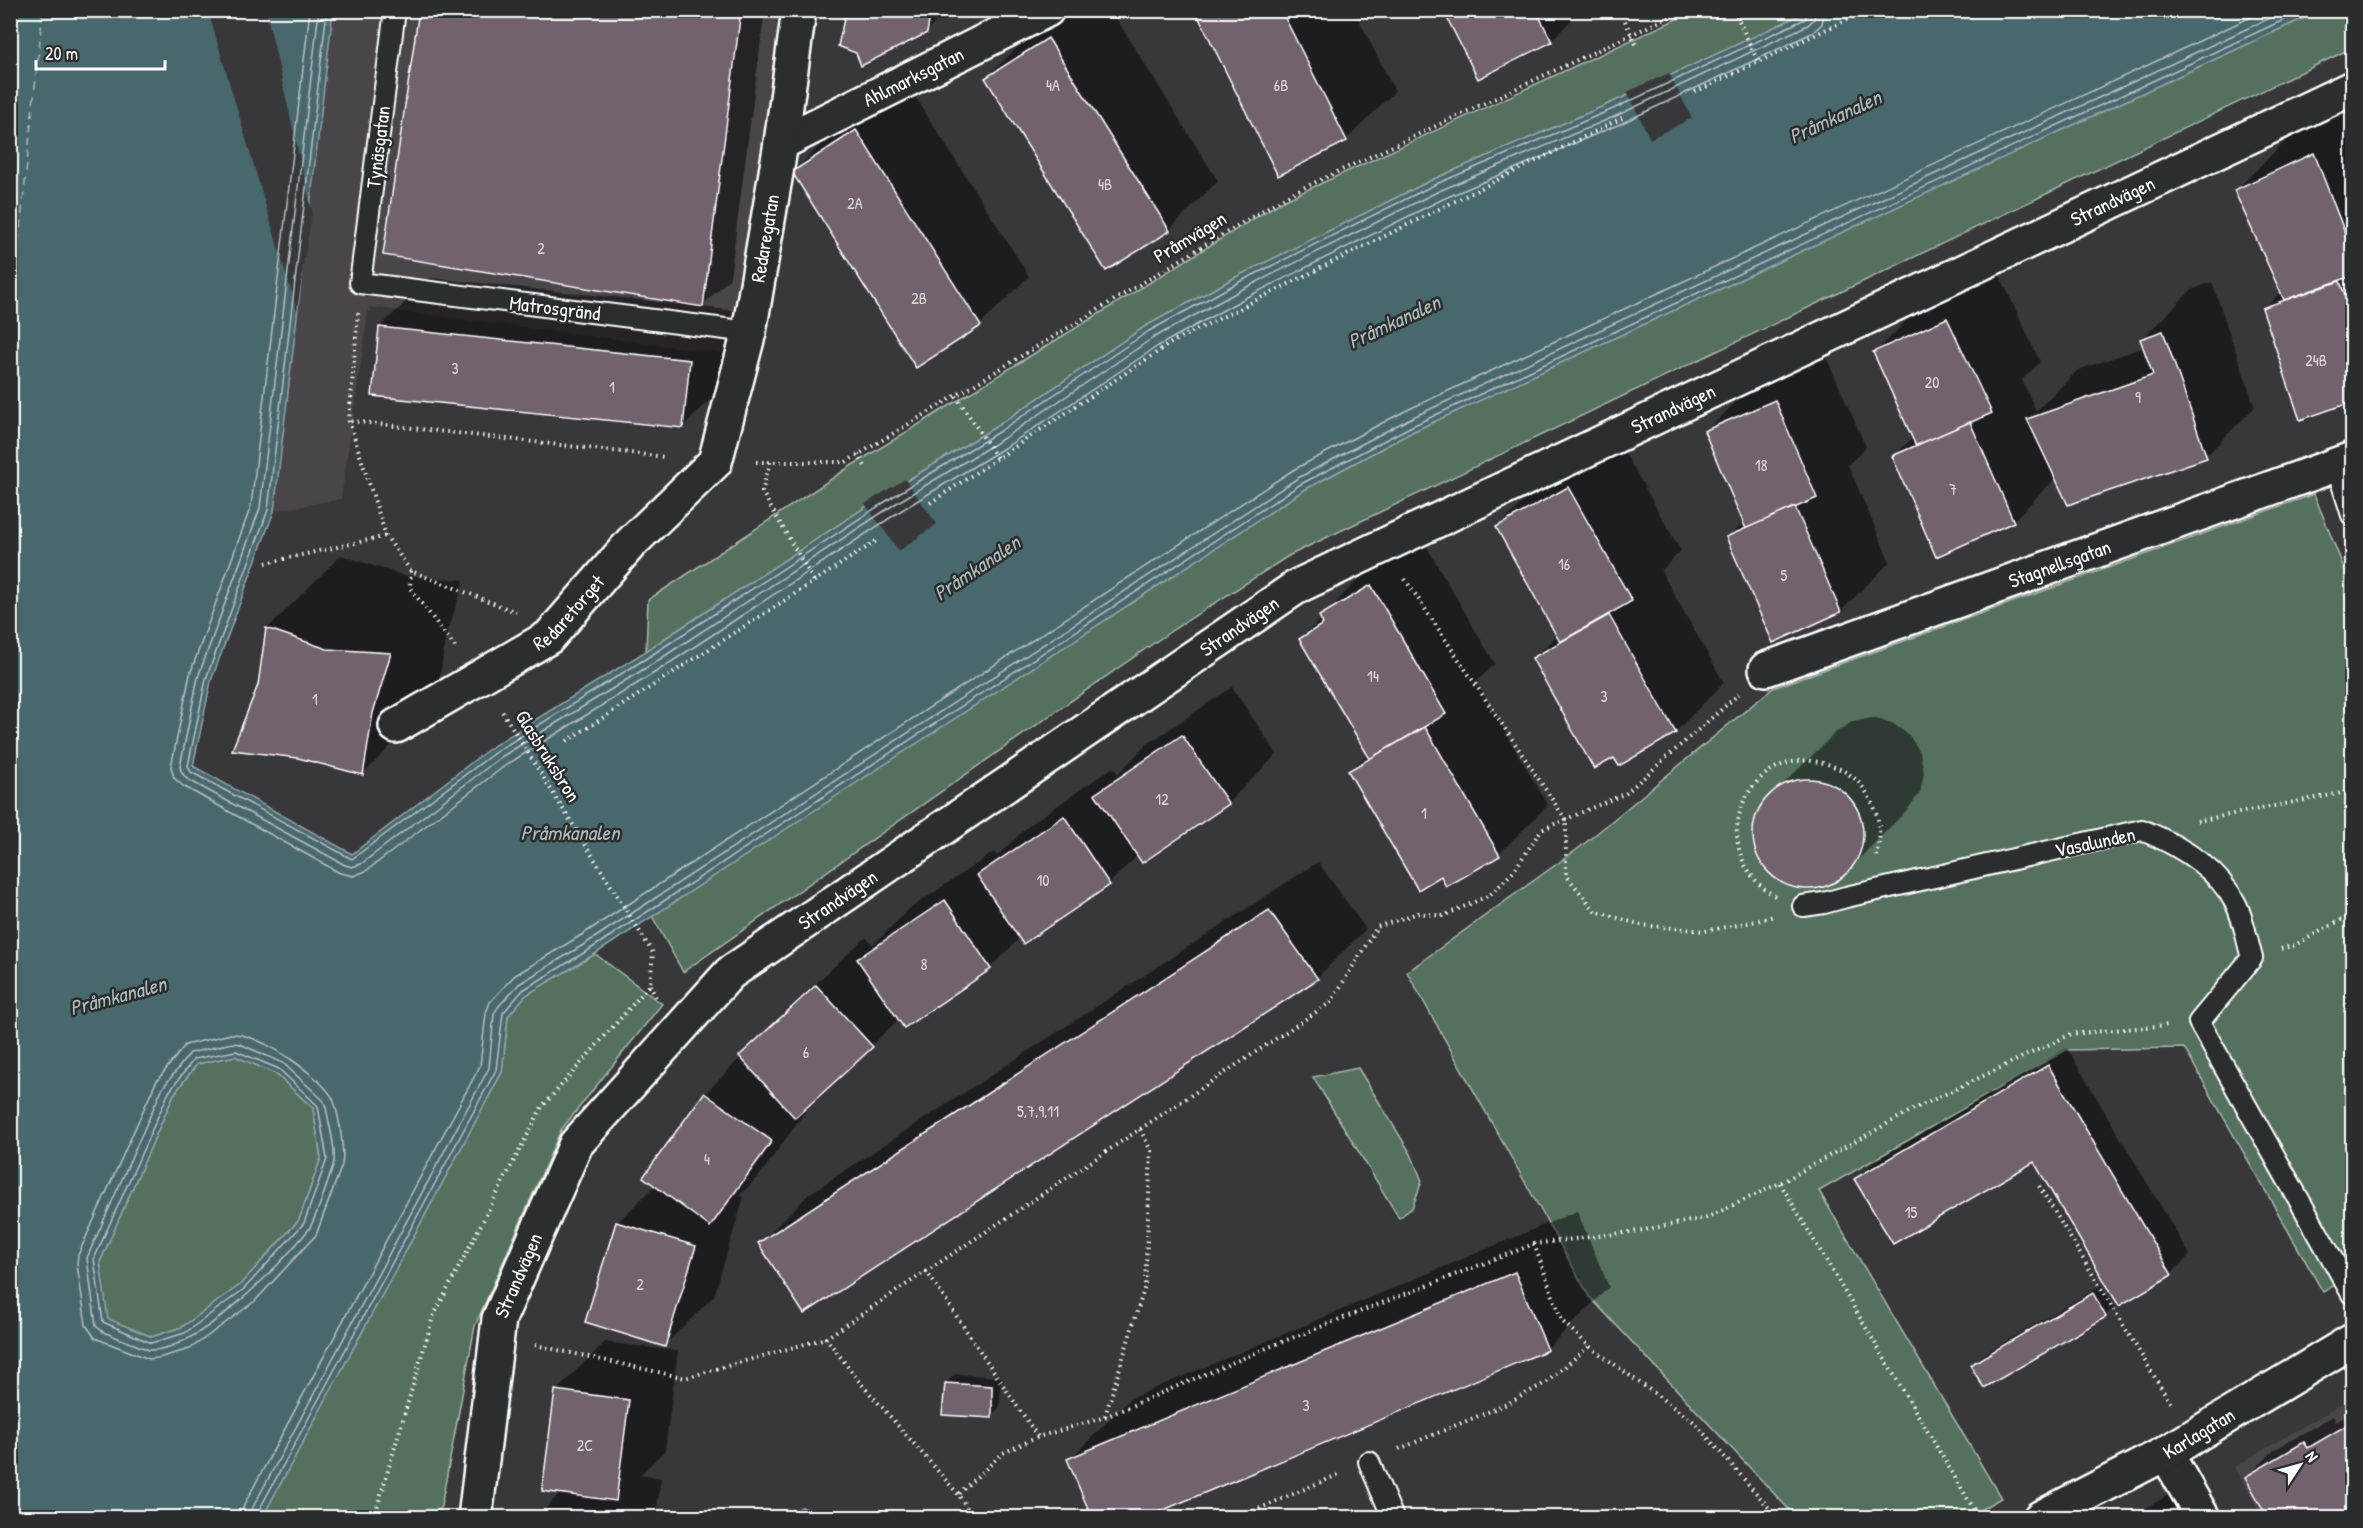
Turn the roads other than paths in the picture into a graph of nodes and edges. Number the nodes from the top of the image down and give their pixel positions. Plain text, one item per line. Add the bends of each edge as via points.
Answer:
1 (394, 10) edge
2 (799, 10) edge
3 (1047, 10) edge
4 (2352, 88) edge
5 (781, 142) junction
6 (360, 283) joint
7 (749, 333) junction
8 (715, 462) joint
9 (2344, 462) edge
10 (2352, 515) edge
11 (1766, 669) road end
12 (396, 726) dead end
13 (1803, 906) road end
14 (2352, 1294) edge
15 (2352, 1341) edge
16 (2166, 1454) junction
17 (1369, 1462) road end
18 (475, 1518) edge
19 (1393, 1518) edge
20 (2040, 1518) edge
21 (2203, 1518) edge

1 - 6 lane, Tynäsgatan
2 - 5 street, Redaregatan
3 - 5 street, Ahlmarksgatan
4 - 18 street, Strandvägen via 1298,586 730,973 576,1144 499,1319
5 - 7 street, Redaregatan
6 - 7 lane, Matrosgränd
7 - 8 street, Redaregatan
8 - 12 street, Redaretorget via 632,543 549,637
9 - 10 lane
9 - 11 street, Stagnellsgatan
13 - 14 lane, Vasalunden via 2142,830 2174,843 2196,858 2237,905 2252,958 2199,1022
15 - 16 street, Karlagatan
16 - 20 street, Karlagatan
16 - 21 street
17 - 19 lane

